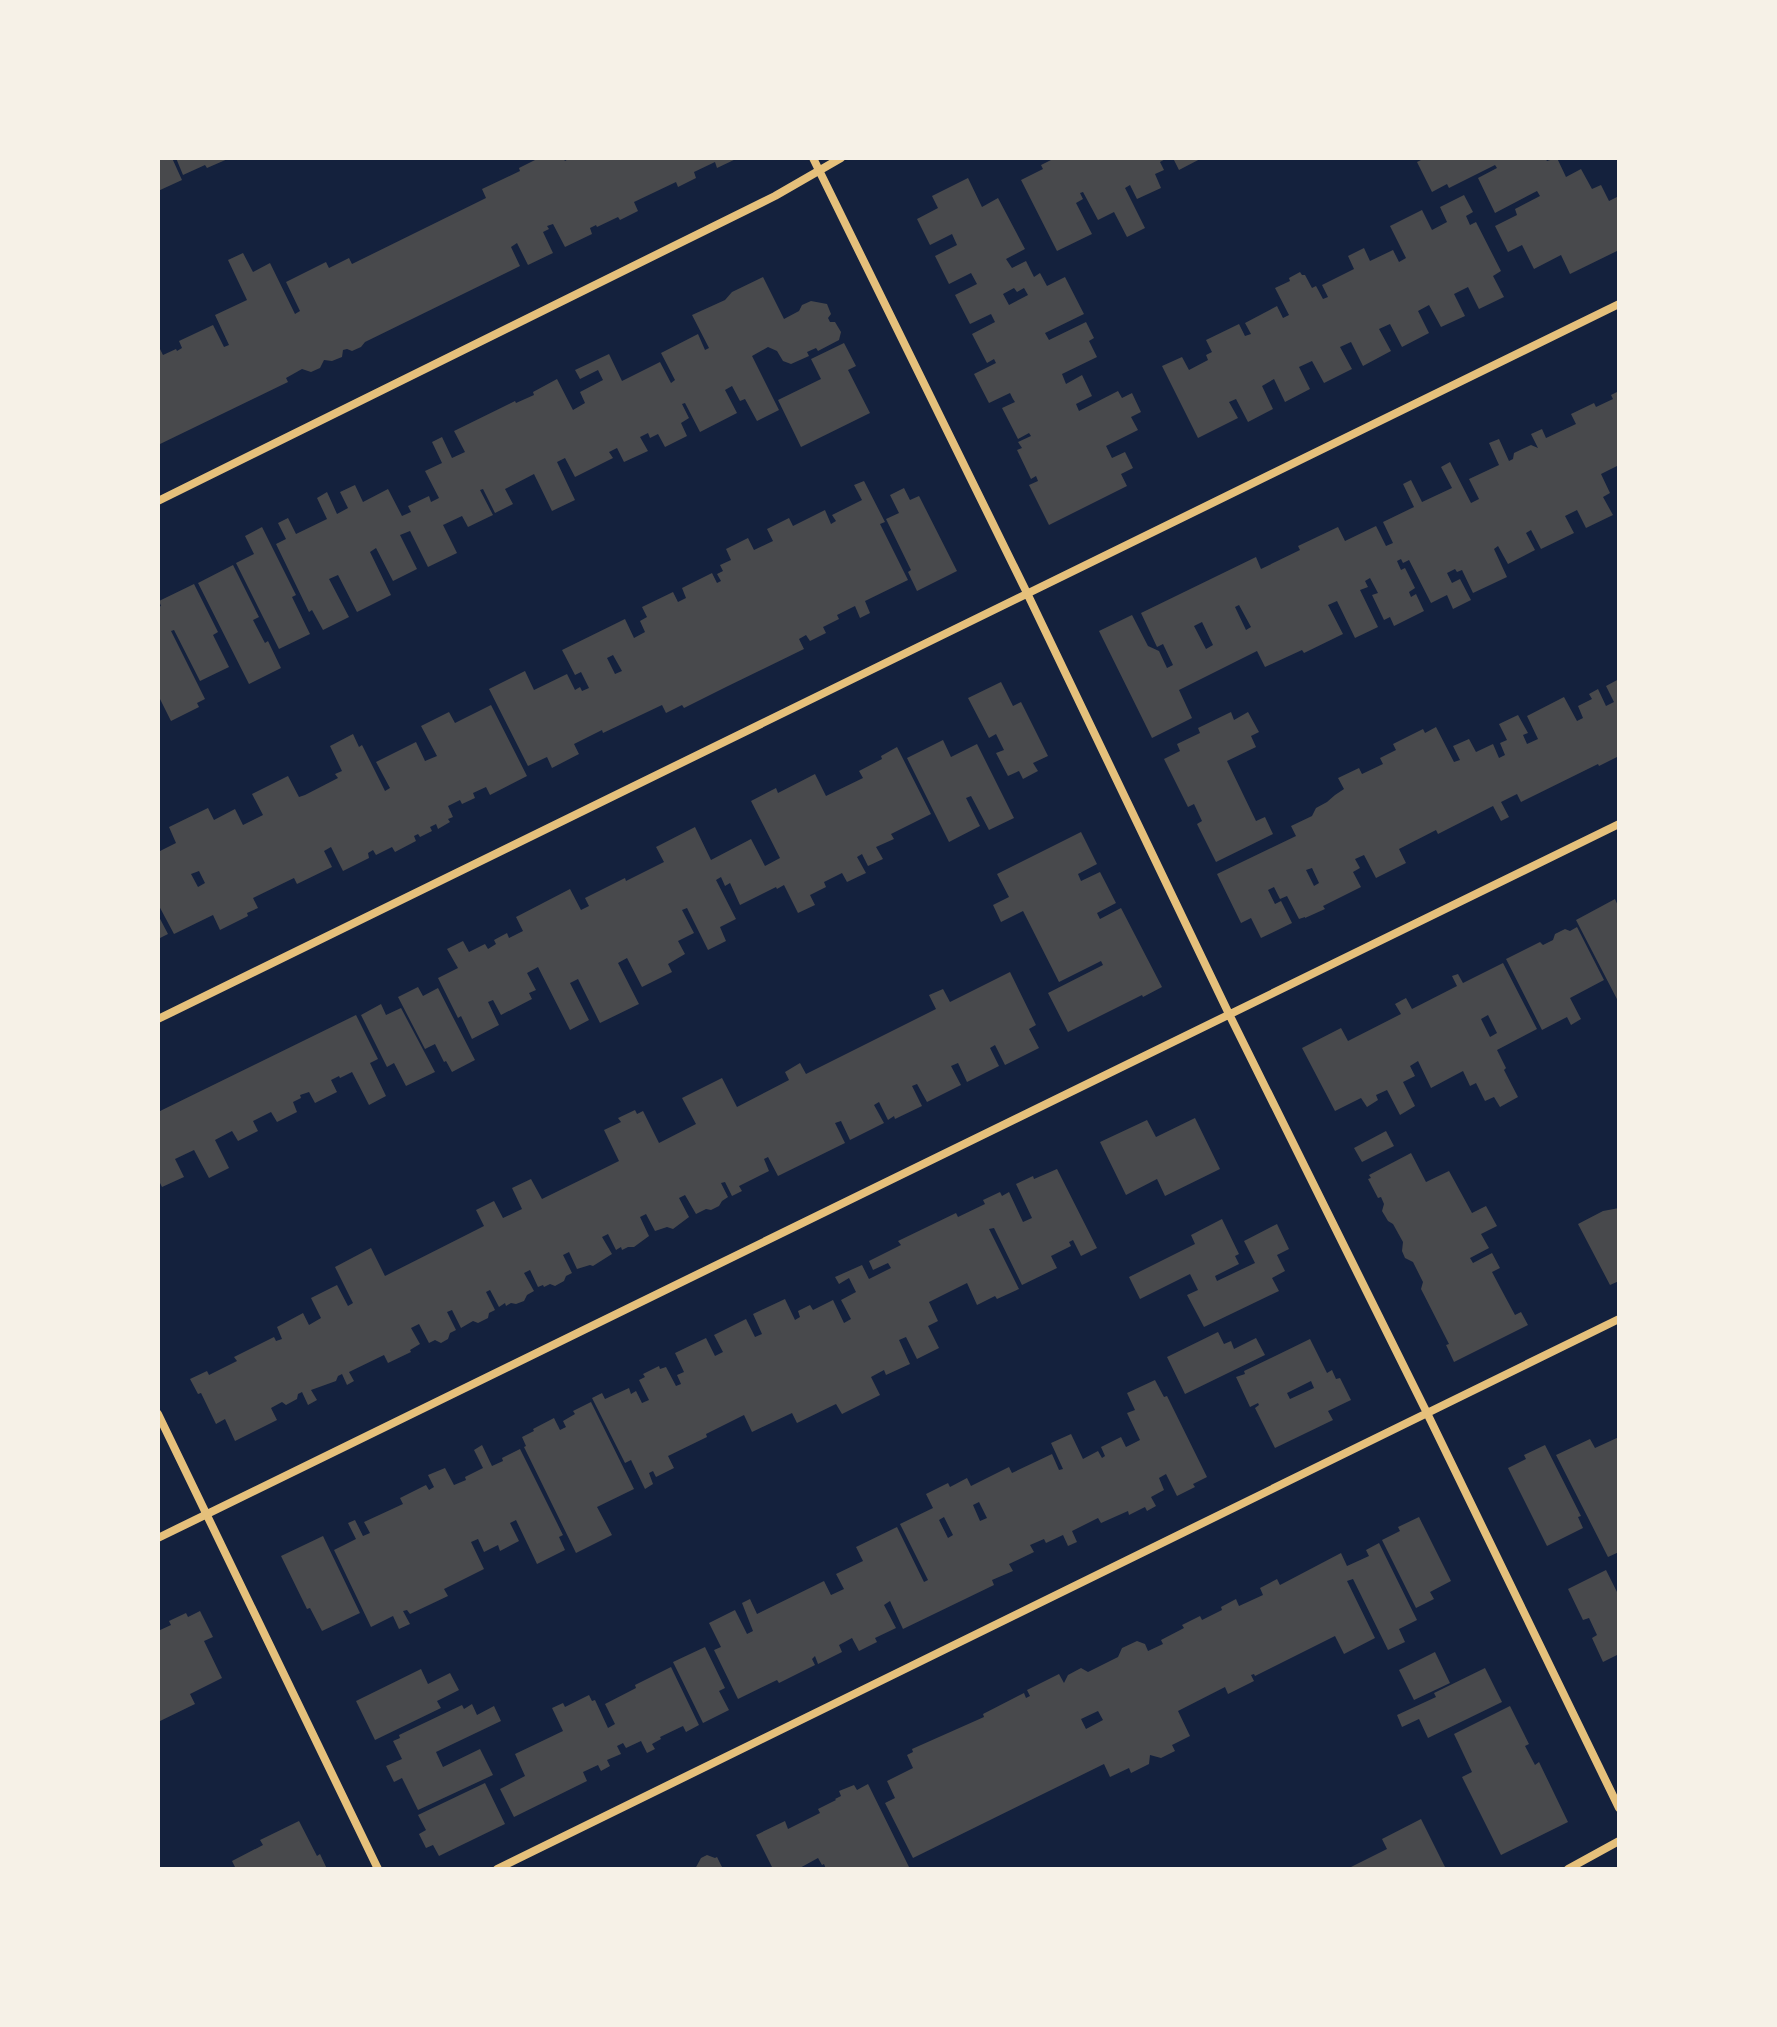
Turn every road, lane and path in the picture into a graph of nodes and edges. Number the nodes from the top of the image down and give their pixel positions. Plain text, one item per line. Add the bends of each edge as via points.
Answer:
1 (813, 158) edge
2 (841, 158) edge
3 (820, 171) junction
4 (1619, 304) edge
5 (158, 501) edge
6 (1027, 593) junction
7 (1619, 824) edge
8 (1229, 1014) junction
9 (158, 1019) edge
10 (1619, 1319) edge
11 (1427, 1413) junction
12 (158, 1414) edge
13 (206, 1514) junction
14 (158, 1538) edge
15 (1619, 1808) edge
16 (1619, 1841) edge
17 (378, 1869) edge
18 (497, 1869) edge
19 (1568, 1869) edge

1 - 3 street
2 - 3 street
3 - 5 street
3 - 6 street
4 - 6 street
6 - 8 street
6 - 9 street
7 - 8 street
8 - 11 street
8 - 13 street
10 - 11 street
11 - 15 street
11 - 18 street
12 - 13 street
13 - 14 street
13 - 17 street
16 - 19 street

